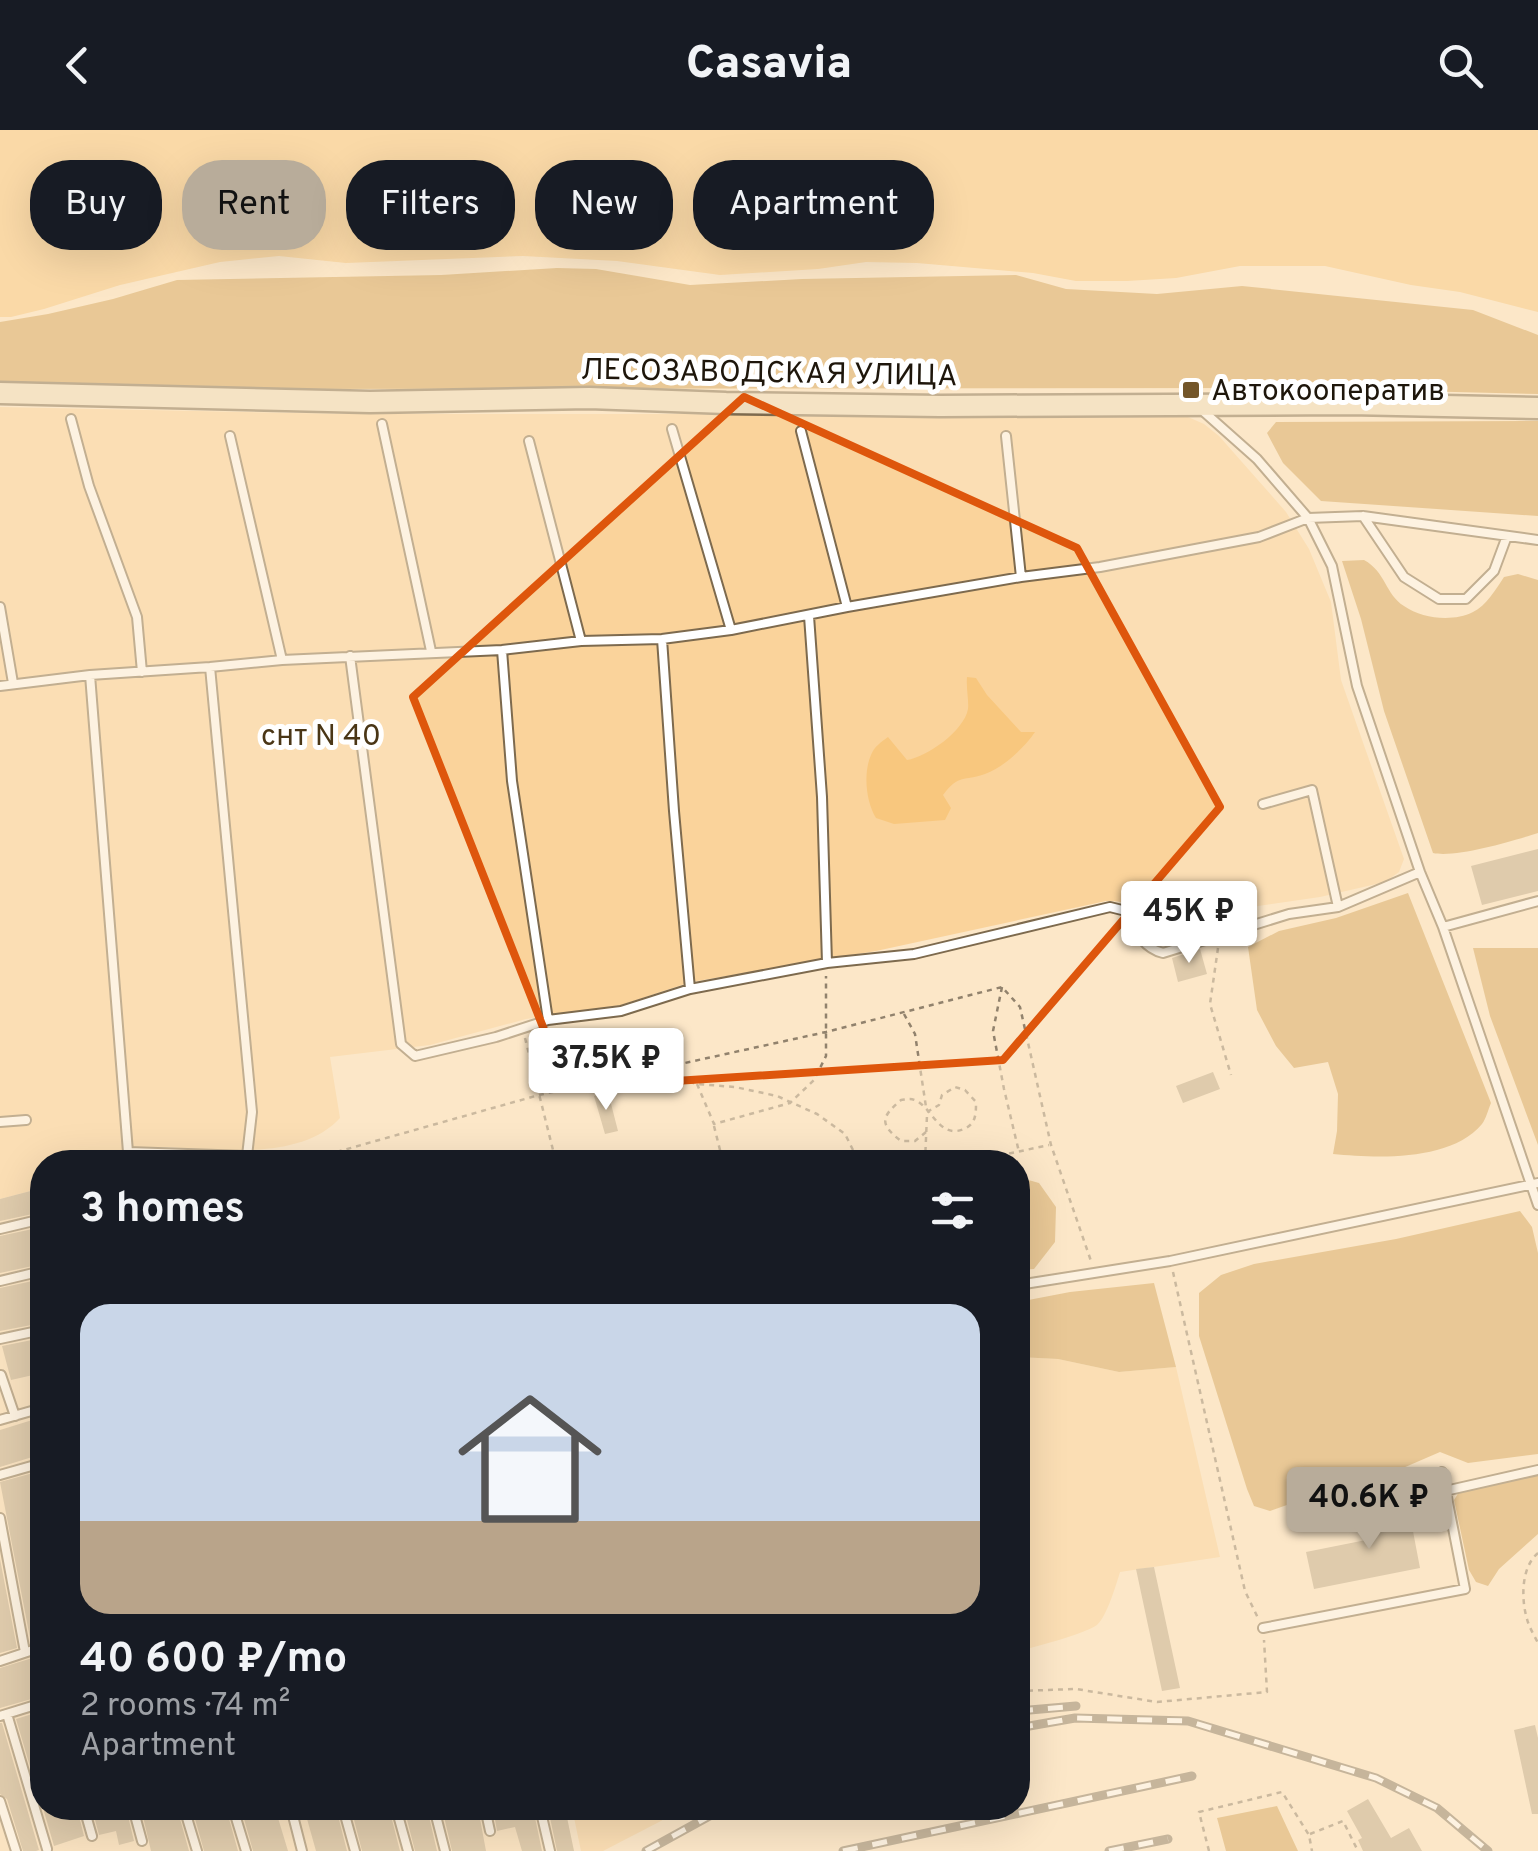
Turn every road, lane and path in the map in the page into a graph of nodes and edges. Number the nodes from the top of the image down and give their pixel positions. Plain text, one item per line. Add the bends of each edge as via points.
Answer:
1 (0, 393) edge
2 (1196, 404) junction
3 (1538, 408) edge
4 (71, 419) dead end
5 (382, 424) dead end
6 (672, 429) dead end
7 (800, 431) dead end
8 (230, 436) dead end
9 (1006, 436) dead end
10 (530, 441) dead end
11 (1363, 516) junction
12 (1308, 518) junction
13 (1506, 536) junction
14 (1538, 540) edge
15 (1021, 577) junction
16 (0, 607) edge
17 (847, 607) junction
18 (808, 616) junction
19 (731, 630) junction
20 (662, 639) junction
21 (581, 641) junction
22 (502, 650) junction
23 (431, 652) junction
24 (350, 656) junction
25 (282, 660) junction
26 (210, 667) junction
27 (142, 672) junction
28 (90, 675) junction
29 (13, 683) junction
30 (0, 686) edge
31 (1262, 804) dead end
32 (1420, 872) junction
33 (1538, 901) edge
34 (1338, 907) junction
35 (1443, 927) junction
36 (1220, 936) junction
37 (826, 963) junction
38 (1002, 987) junction
39 (690, 989) junction
40 (903, 1012) junction
41 (548, 1020) junction
42 (522, 1029) junction
43 (826, 1032) junction
44 (650, 1071) junction
45 (1231, 1075) dead end
46 (696, 1084) junction
47 (539, 1095) junction
48 (790, 1103) junction
49 (927, 1112) junction
50 (26, 1120) dead end
51 (0, 1122) edge
52 (714, 1124) junction
53 (926, 1132) junction
54 (1051, 1145) junction
55 (128, 1150) edge
56 (248, 1150) edge
57 (347, 1150) edge
58 (555, 1150) edge
59 (720, 1150) edge
60 (853, 1150) edge
61 (925, 1150) edge
62 (1019, 1150) edge
63 (1028, 1150) edge
64 (1535, 1184) edge
65 (1538, 1205) edge
66 (30, 1222) edge
67 (0, 1229) edge
68 (1170, 1260) junction
69 (1095, 1272) junction
70 (30, 1274) edge
71 (0, 1281) edge
72 (1030, 1283) edge
73 (30, 1333) edge
74 (0, 1340) edge
75 (0, 1372) edge
76 (30, 1412) edge
77 (15, 1416) junction
78 (0, 1420) edge
79 (30, 1466) edge
80 (1538, 1470) edge
81 (1442, 1472) dead end
82 (0, 1475) edge
83 (1444, 1491) junction
84 (0, 1518) edge
85 (1538, 1553) edge
86 (1263, 1628) junction
87 (1538, 1643) edge
88 (30, 1651) edge
89 (26, 1652) junction
90 (0, 1661) edge
91 (1030, 1691) edge
92 (30, 1707) edge
93 (4, 1715) edge
94 (30, 1797) edge
95 (0, 1801) edge
96 (37, 1820) edge
97 (87, 1820) edge
98 (136, 1820) edge
99 (188, 1820) edge
100 (237, 1820) edge
101 (294, 1820) edge
102 (347, 1820) edge
103 (399, 1820) edge
104 (437, 1820) edge
105 (487, 1820) edge
106 (543, 1820) edge
107 (490, 1831) dead end
108 (1309, 1835) junction
109 (92, 1836) dead end
110 (142, 1841) dead end
111 (46, 1848) dead end
112 (16, 1851) edge
113 (197, 1851) edge
114 (246, 1851) edge
115 (302, 1851) edge
116 (356, 1851) edge
117 (408, 1851) edge
118 (444, 1851) edge
119 (550, 1851) edge
120 (1209, 1851) edge
121 (1312, 1851) edge
122 (1358, 1851) edge

1 - 2 street, ЛЕСОЗАВОДСКАЯ УЛИЦА via 370,402
2 - 3 street, ЛЕСОЗАВОДСКАЯ УЛИЦА
2 - 12 lane via 1257,458
4 - 27 lane via 138,616
5 - 23 lane
6 - 19 lane
7 - 17 lane
8 - 25 lane
9 - 15 lane
10 - 21 lane
11 - 12 lane
11 - 13 lane
11 - 13 lane via 1404,578 1439,599 1466,598 1494,571
12 - 15 lane via 1259,537
12 - 32 lane via 1332,566 1357,686
13 - 14 lane
15 - 17 lane
16 - 29 lane
17 - 18 lane
18 - 19 lane
18 - 37 lane
19 - 20 lane
20 - 21 lane
20 - 39 lane
21 - 22 lane
22 - 23 lane
22 - 41 lane via 512,781
23 - 24 lane
24 - 25 lane
24 - 42 lane via 400,1044 414,1056
25 - 26 lane
26 - 27 lane
26 - 56 lane via 252,1112
27 - 28 lane
28 - 29 lane
28 - 55 lane
29 - 30 lane
31 - 34 lane via 1312,790
32 - 34 lane
32 - 35 lane
33 - 35 lane
34 - 36 lane
35 - 64 lane
36 - 37 lane via 1163,953 1151,950 1126,911 1110,907 914,954
36 - 45 path via 1210,1004
37 - 39 lane
37 - 43 path
38 - 40 path
38 - 54 path via 1020,1007
38 - 62 path via 993,1031
39 - 41 lane via 622,1011
40 - 43 path
40 - 49 path via 915,1034
41 - 42 lane
42 - 47 path
43 - 44 path
43 - 48 path via 826,1056 814,1080
44 - 46 path
44 - 47 path
46 - 48 path
46 - 52 path
47 - 57 path
47 - 58 path
48 - 52 path
48 - 60 path via 845,1134
49 - 49 path via 956,1131 975,1119 976,1102 955,1087
49 - 53 path
49 - 53 path via 915,1100 901,1100 885,1117 901,1142
50 - 51 lane
52 - 59 path
53 - 61 path
54 - 63 path
54 - 69 path
64 - 65 lane
64 - 68 lane
66 - 67 lane
68 - 69 lane
68 - 86 path via 1245,1591
69 - 72 lane
70 - 71 lane
73 - 74 lane
75 - 77 lane
76 - 77 lane
77 - 78 lane
79 - 82 lane
80 - 83 lane
81 - 83 lane
83 - 86 lane via 1465,1588
84 - 89 lane
85 - 87 path via 1524,1584 1526,1618
86 - 91 path via 1267,1692 1157,1702 1076,1689
88 - 89 lane
89 - 90 lane
92 - 93 lane
93 - 94 lane
95 - 112 lane
96 - 111 lane
97 - 109 lane
98 - 110 lane
99 - 113 lane
100 - 114 lane
101 - 115 lane
102 - 116 lane
103 - 117 lane
104 - 118 lane
105 - 107 lane
106 - 119 lane
108 - 120 path via 1282,1792 1199,1812
108 - 121 path
108 - 122 path via 1343,1821

